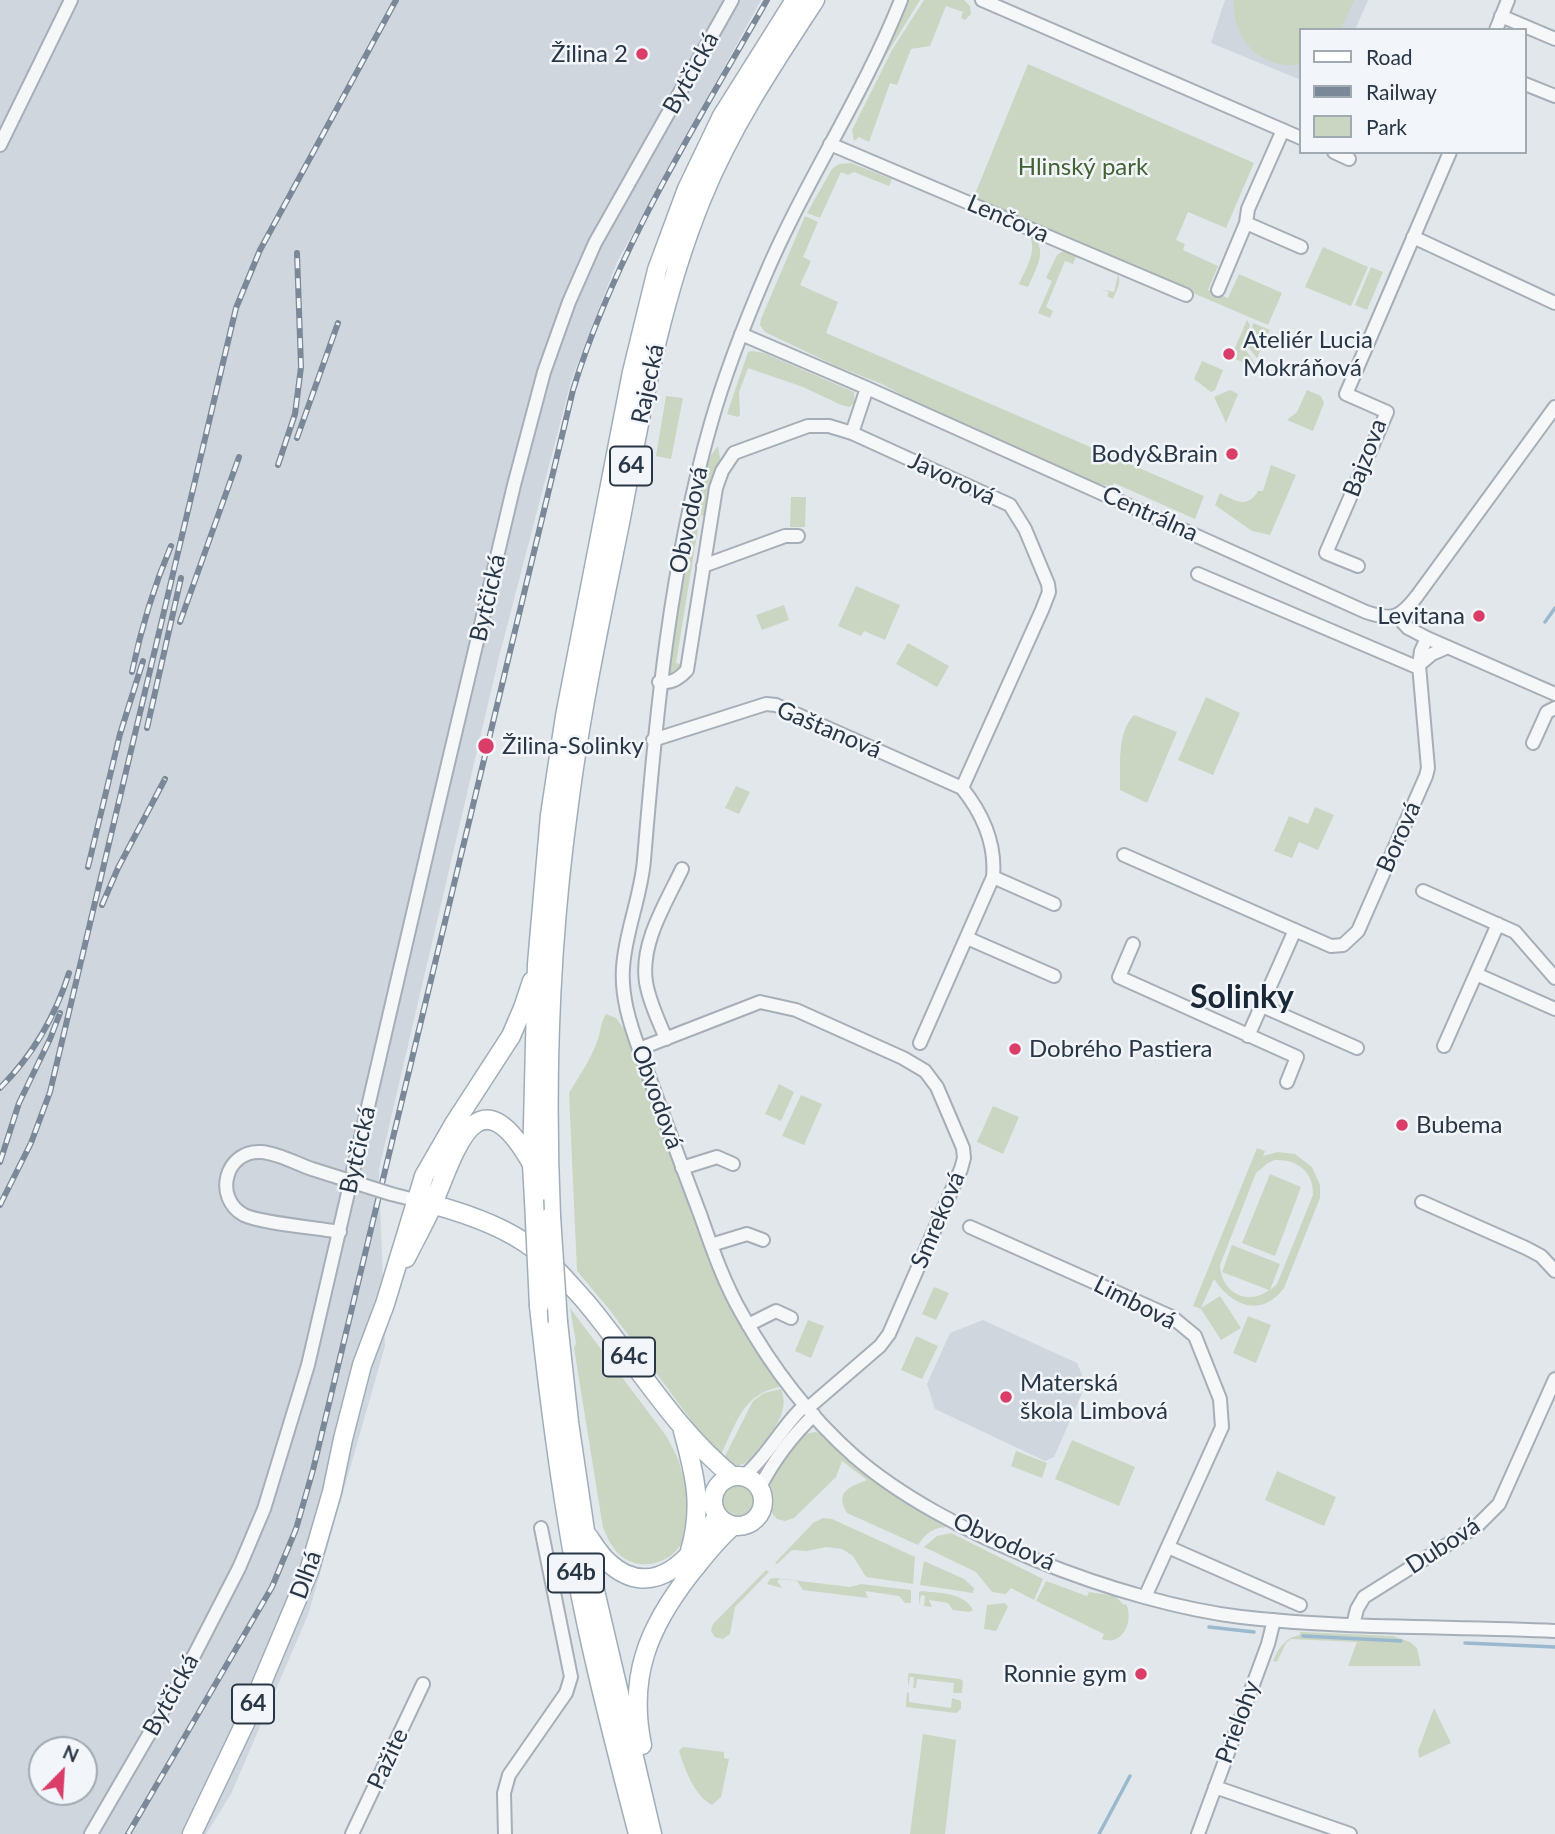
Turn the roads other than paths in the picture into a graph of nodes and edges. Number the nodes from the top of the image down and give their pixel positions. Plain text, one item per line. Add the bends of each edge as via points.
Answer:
1 (71, 0) edge
2 (732, 0) edge
3 (795, 0) edge
4 (815, 0) edge
5 (901, 0) edge
6 (982, 0) edge
7 (1508, 0) edge
8 (1501, 16) junction
9 (1497, 28) edge
10 (1555, 39) edge
11 (1527, 85) edge
12 (1555, 96) edge
13 (1283, 130) junction
14 (1300, 138) edge
15 (830, 144) junction
16 (0, 145) edge
17 (1338, 154) edge
18 (1449, 154) edge
19 (1349, 159) dead end
20 (1246, 223) junction
21 (1413, 237) junction
22 (1301, 247) dead end
23 (1218, 290) dead end
24 (1186, 295) dead end
25 (1555, 303) edge
26 (741, 334) junction
27 (867, 388) junction
28 (1555, 407) edge
29 (852, 433) junction
30 (798, 537) dead end
31 (703, 566) junction
32 (1358, 566) dead end
33 (1198, 574) dead end
34 (1397, 616) junction
35 (1427, 638) junction
36 (1448, 647) junction
37 (1419, 667) junction
38 (659, 682) junction
39 (1555, 694) edge
40 (1555, 708) edge
41 (653, 740) junction
42 (1533, 743) dead end
43 (962, 788) junction
44 (1124, 855) dead end
45 (682, 869) dead end
46 (993, 877) junction
47 (1423, 891) dead end
48 (1054, 904) dead end
49 (1498, 924) junction
50 (1294, 930) junction
51 (967, 938) junction
52 (1133, 944) dead end
53 (545, 965) junction
54 (1476, 974) junction
55 (1054, 976) dead end
56 (1555, 978) edge
57 (1262, 1006) junction
58 (1555, 1009) edge
59 (1248, 1036) junction
60 (666, 1039) junction
61 (920, 1043) dead end
62 (1444, 1046) dead end
63 (1357, 1048) dead end
64 (639, 1049) junction
65 (1287, 1082) dead end
66 (532, 1164) junction
67 (733, 1164) dead end
68 (682, 1168) junction
69 (424, 1202) junction
70 (1422, 1202) dead end
71 (970, 1227) dead end
72 (340, 1231) junction
73 (763, 1241) dead end
74 (711, 1245) junction
75 (1555, 1271) edge
76 (792, 1318) dead end
77 (748, 1325) junction
78 (1555, 1379) edge
79 (809, 1409) junction
80 (682, 1428) junction
81 (738, 1476) junction
82 (760, 1487) junction
83 (715, 1490) junction
84 (717, 1516) junction
85 (733, 1526) junction
86 (541, 1528) dead end
87 (586, 1534) junction
88 (1168, 1547) junction
89 (689, 1556) junction
90 (1145, 1597) junction
91 (1300, 1605) dead end
92 (1273, 1620) junction
93 (1353, 1625) junction
94 (1555, 1631) edge
95 (422, 1684) dead end
96 (1215, 1787) junction
97 (1330, 1831) edge
98 (91, 1834) edge
99 (192, 1834) edge
100 (352, 1834) edge
101 (505, 1834) edge
102 (638, 1834) edge
103 (652, 1834) edge
104 (660, 1834) edge
105 (1198, 1834) edge
106 (1350, 1834) edge

1 - 16 street
2 - 72 street, Bytčická via 595,243 544,372
3 - 53 main road, Rajecká / 64 via 705,149 671,231 646,312 565,716 552,803
4 - 53 main road, Rajecká / 64 via 726,146 671,285 581,721
5 - 15 street, Obvodová
6 - 13 street
7 - 8 street
8 - 9 street
8 - 10 street
11 - 12 street
13 - 14 street
13 - 20 street
15 - 24 street, Lenčova
15 - 26 street, Obvodová via 780,241
17 - 19 street
18 - 21 street, Bajzova
20 - 22 street
20 - 23 street
21 - 25 street
21 - 32 street, Bajzova via 1346,394 1387,412 1326,553
26 - 27 street, Centrálna
26 - 38 street, Obvodová via 705,443
27 - 29 street
27 - 34 street, Centrálna via 1366,611
28 - 34 street via 1418,596
29 - 31 street, Javorová via 808,426 734,453 716,488
29 - 43 street, Javorová via 1010,505 1048,584 1042,610
30 - 31 street via 785,536
31 - 38 street, Javorová via 687,670 679,678
33 - 37 street
34 - 35 street, Centrálna
35 - 36 street, Centrálna
35 - 37 street, Borová
36 - 37 street
36 - 39 street, Centrálna
37 - 50 street, Borová via 1426,776 1359,930 1343,945 1331,946
38 - 41 street, Obvodová
40 - 42 street via 1547,712
41 - 43 street, Gaštanová via 766,704 776,705
41 - 64 street, Obvodová via 643,877 623,967 628,1017
43 - 46 street via 975,804 992,848
44 - 50 street, Borová
45 - 60 street via 645,961 649,997
46 - 48 street
46 - 51 street
47 - 49 street
49 - 54 street
49 - 56 street via 1515,932
50 - 57 street
51 - 55 street
51 - 61 street
52 - 59 street via 1119,977
53 - 66 main road, 64b
53 - 69 main road via 502,1051 424,1176
53 - 87 main road, 64b, bridge via 558,1322
54 - 58 street
54 - 62 street
57 - 59 street
57 - 63 street
59 - 65 street via 1297,1057
60 - 64 street, Smreková
60 - 79 street, Smreková via 760,1002 796,1010 920,1068 937,1087 961,1141 961,1169 889,1334
64 - 68 street, Obvodová
66 - 69 main road via 505,1126 482,1121 462,1135
66 - 102 main road, 64b, bridge via 539,1306 570,1538
67 - 68 street via 717,1157
68 - 74 street, Obvodová
69 - 72 street, Bytčická, bridge via 262,1152 239,1159 230,1168 226,1194 248,1217
69 - 80 main road, 64c via 504,1230 548,1262 601,1321
69 - 99 main road, Dlhá / 64 via 362,1365 309,1571
70 - 75 street via 1526,1248
71 - 88 street, Limbová via 1171,1317 1195,1336 1220,1399 1222,1427
72 - 98 street, Bytčická via 285,1447 252,1539 187,1670
73 - 74 street via 747,1234
74 - 77 street, Obvodová
76 - 77 street via 776,1311
77 - 79 street, Obvodová
78 - 93 street, Dubová via 1491,1514 1364,1597
79 - 81 street via 791,1418 756,1466
79 - 82 street
79 - 90 street, Obvodová via 856,1457 927,1507 1026,1555
80 - 81 main road
80 - 83 main road
80 - 89 main road via 697,1493
81 - 82 main road
81 - 83 main road via 722,1481
82 - 85 main road via 764,1496 761,1514 749,1525
83 - 84 main road
84 - 85 main road
84 - 89 main road
85 - 104 main road via 712,1546 662,1615 639,1675 638,1725
86 - 101 street via 570,1683 509,1775
87 - 89 main road via 606,1561 636,1578 668,1573
87 - 103 main road, 64b via 606,1644
88 - 90 street, Limbová
88 - 91 street
90 - 92 street, Obvodová
92 - 93 street, Obvodová
92 - 96 street, Prielohy
93 - 94 street, Obvodová
95 - 100 street, Pažite
96 - 97 street, Prielohy
96 - 105 street
97 - 106 street, Prielohy

